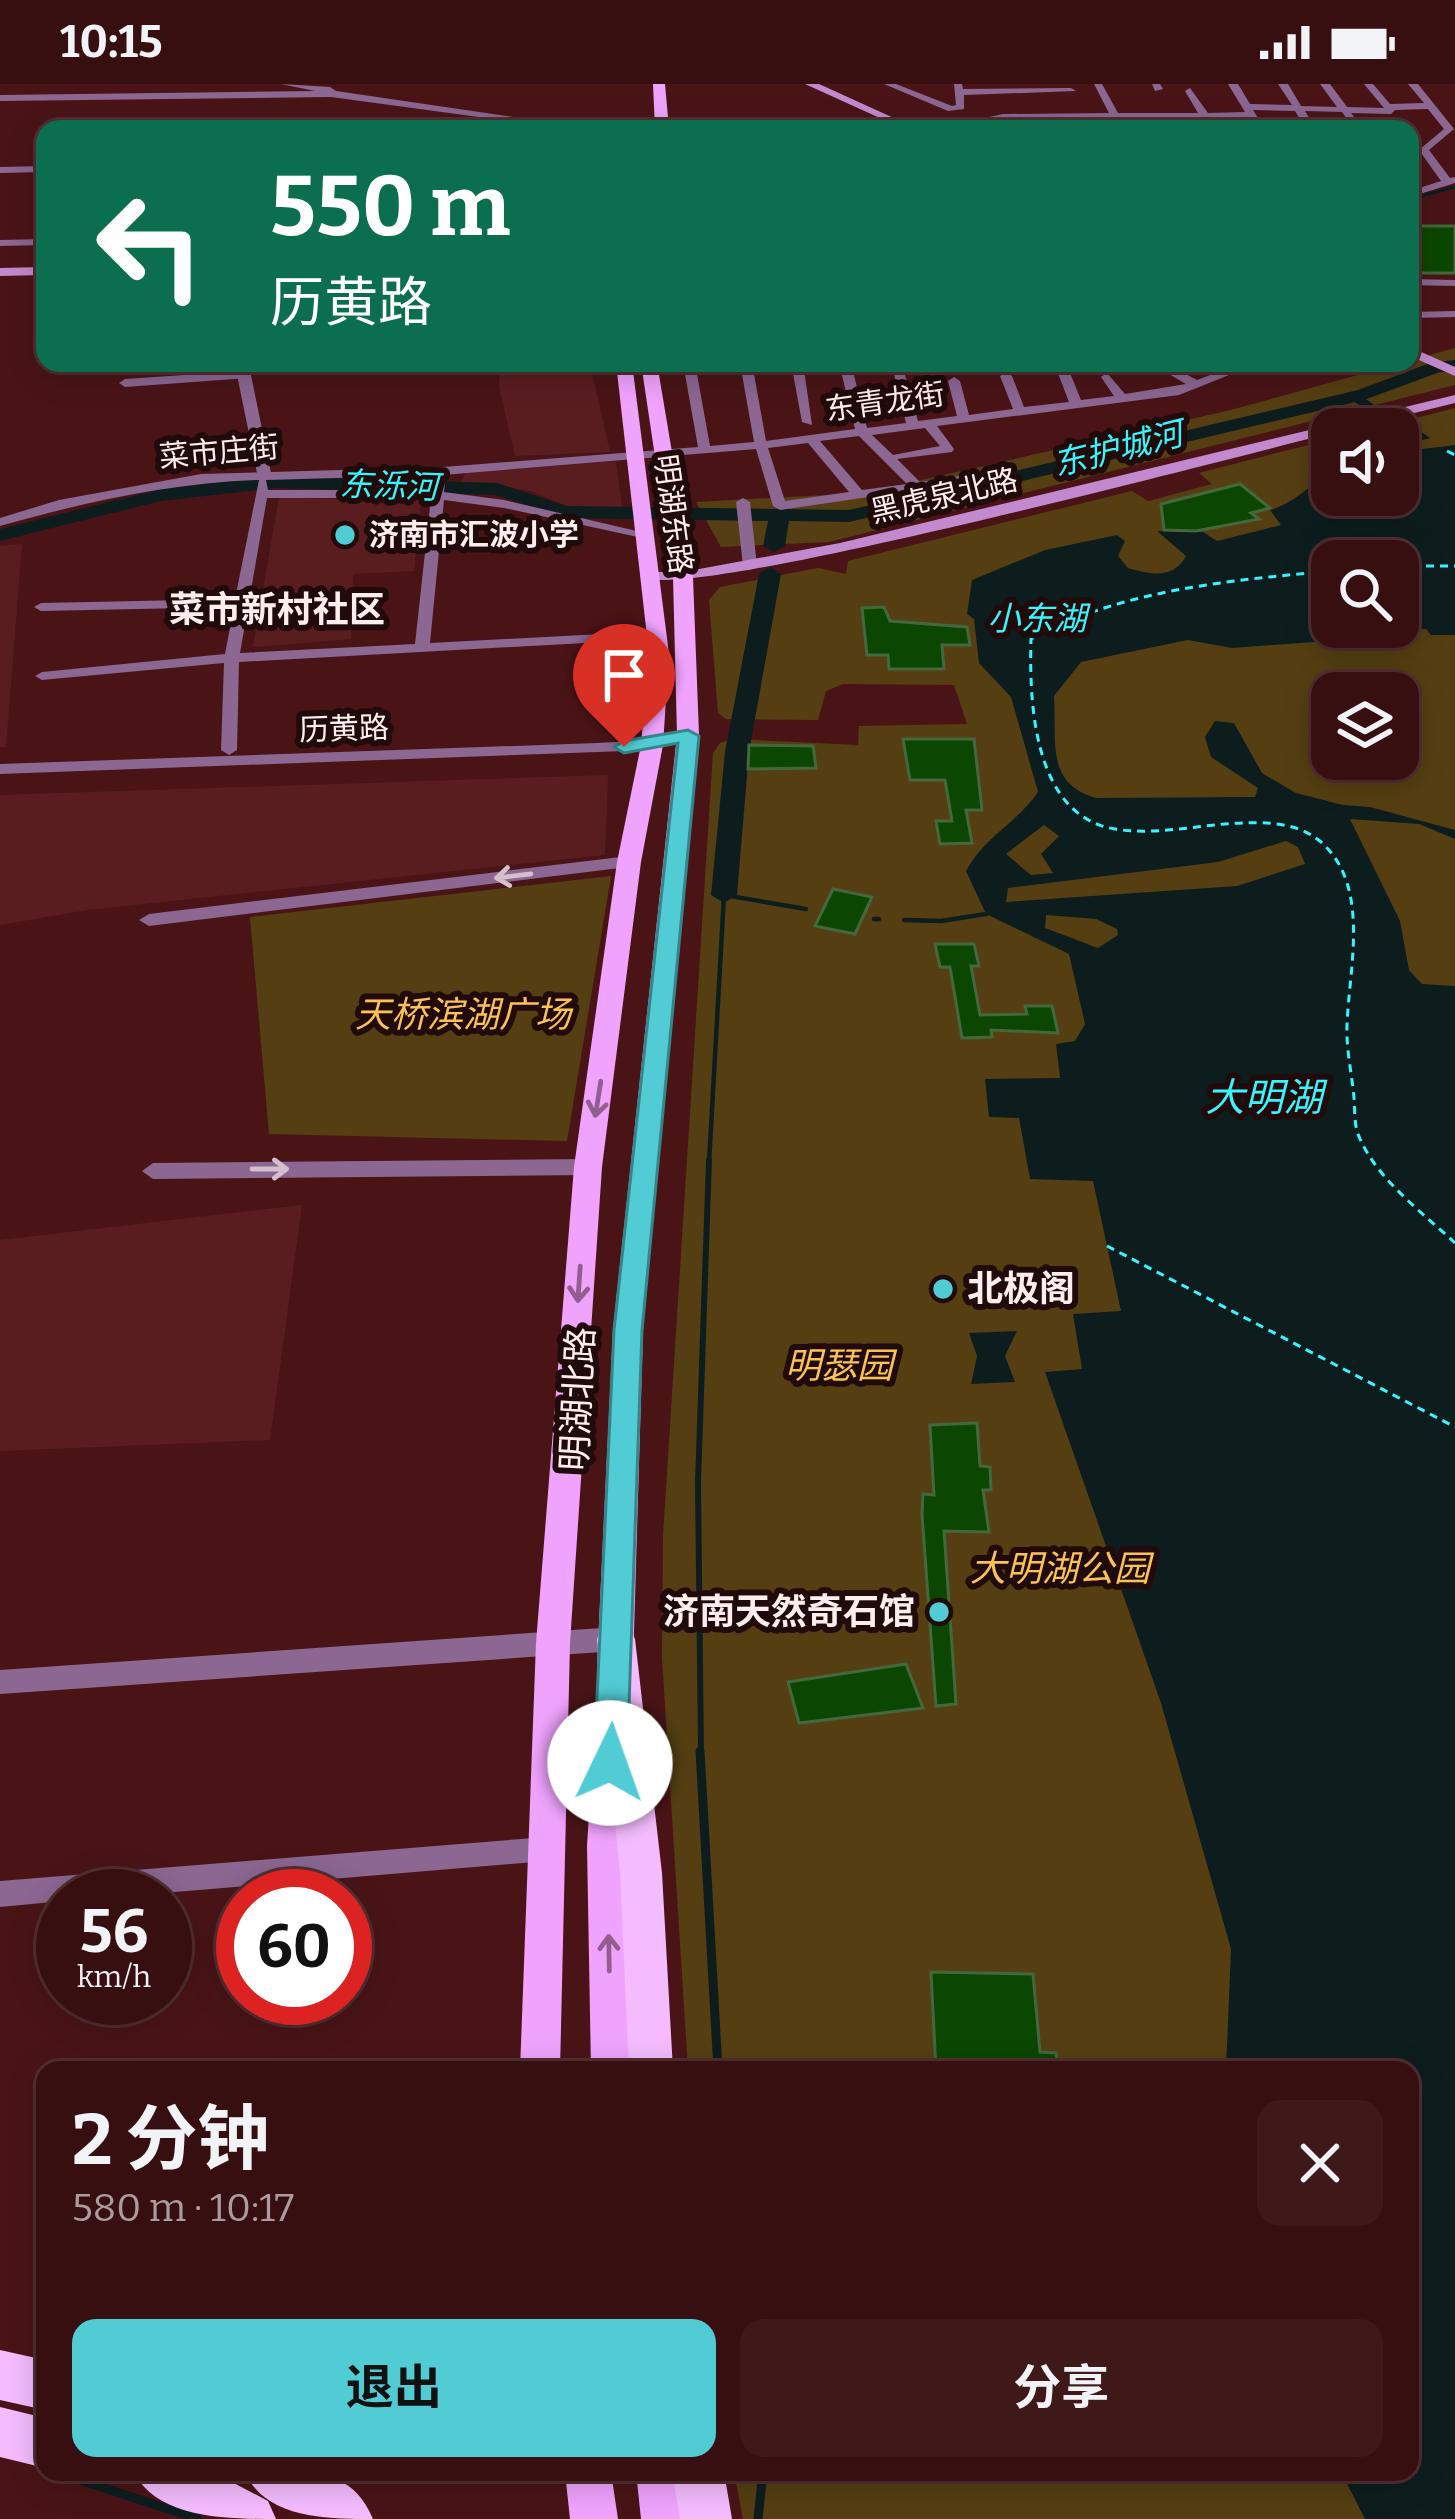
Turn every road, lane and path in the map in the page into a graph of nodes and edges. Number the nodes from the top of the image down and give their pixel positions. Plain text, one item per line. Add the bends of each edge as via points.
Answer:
1 (286, 84) edge
2 (659, 84) edge
3 (824, 84) edge
4 (888, 84) edge
5 (995, 84) edge
6 (1098, 84) edge
7 (1283, 84) edge
8 (1325, 84) edge
9 (1369, 84) edge
10 (1413, 84) edge
11 (812, 85) edge
12 (1234, 86) edge
13 (1196, 87) edge
14 (1217, 87) dead end
15 (1032, 88) edge
16 (1070, 88) edge
17 (959, 89) edge
18 (1143, 93) dead end
19 (331, 94) junction
20 (0, 98) edge
21 (1297, 106) junction
22 (1388, 106) junction
23 (1431, 106) junction
24 (1341, 110) junction
25 (1250, 111) junction
26 (1157, 114) junction
27 (1204, 114) junction
28 (1087, 115) junction
29 (1116, 115) junction
30 (1042, 116) junction
31 (1060, 116) junction
32 (1006, 117) junction
33 (524, 120) edge
34 (661, 120) edge
35 (892, 120) edge
36 (989, 120) edge
37 (1006, 120) edge
38 (1062, 120) edge
39 (1091, 120) edge
40 (1120, 120) edge
41 (1163, 120) edge
42 (1208, 120) edge
43 (1255, 120) edge
44 (1306, 120) edge
45 (1350, 120) edge
46 (14, 158) dead end
47 (36, 169) edge
48 (4, 170) edge
49 (1452, 182) edge
50 (0, 184) edge
51 (1419, 191) edge
52 (36, 242) edge
53 (0, 243) edge
54 (36, 271) edge
55 (0, 272) edge
56 (1419, 282) edge
57 (1455, 283) edge
58 (1455, 314) edge
59 (1419, 315) edge
60 (1419, 356) edge
61 (220, 372) edge
62 (246, 372) edge
63 (625, 372) edge
64 (650, 372) edge
65 (691, 372) edge
66 (748, 372) edge
67 (799, 372) edge
68 (847, 372) edge
69 (900, 372) edge
70 (1013, 372) edge
71 (1064, 372) edge
72 (1173, 372) edge
73 (1227, 372) edge
74 (1455, 372) edge
75 (1107, 377) dead end
76 (954, 381) dead end
77 (125, 383) dead end
78 (1197, 385) junction
79 (1121, 397) junction
80 (1455, 398) edge
81 (1076, 403) junction
82 (1019, 410) junction
83 (964, 418) junction
84 (808, 422) dead end
85 (921, 424) junction
86 (862, 432) junction
87 (811, 439) junction
88 (761, 446) junction
89 (705, 451) junction
90 (662, 455) junction
91 (899, 456) dead end
92 (635, 457) junction
93 (959, 480) dead end
94 (439, 484) junction
95 (262, 485) junction
96 (916, 486) junction
97 (858, 494) junction
98 (743, 502) dead end
99 (0, 522) edge
100 (647, 534) junction
101 (750, 566) junction
102 (652, 577) junction
103 (683, 577) junction
104 (242, 603) junction
105 (41, 607) dead end
106 (658, 635) junction
107 (422, 648) junction
108 (232, 658) junction
109 (42, 676) dead end
110 (688, 736) junction
111 (652, 745) junction
112 (229, 750) dead end
113 (0, 769) edge
114 (629, 862) junction
115 (149, 920) dead end
116 (588, 1167) junction
117 (153, 1171) dead end
118 (616, 1639) junction
119 (553, 1642) junction
120 (0, 1682) edge
121 (546, 1849) junction
122 (0, 1894) edge
123 (540, 2061) edge
124 (611, 2061) edge
125 (651, 2061) edge
126 (0, 2375) edge
127 (36, 2383) edge
128 (0, 2432) edge
129 (36, 2441) edge
130 (177, 2481) edge
131 (289, 2481) edge
132 (250, 2519) edge
133 (347, 2519) edge

1 - 19 street
2 - 34 main road
3 - 11 street
4 - 17 street via 951,109 961,107
5 - 32 street
6 - 29 street
7 - 21 street
8 - 24 street
9 - 22 street
10 - 23 street
11 - 35 main road
12 - 14 street
12 - 25 street
13 - 27 street
15 - 16 street
15 - 17 street
15 - 30 street
16 - 28 street
18 - 26 street
19 - 20 street
19 - 33 street
21 - 24 street
21 - 25 street
21 - 44 street
22 - 23 street
22 - 24 street
23 - 49 street via 1449,129 1424,150
24 - 45 street
25 - 27 street
25 - 43 street
26 - 27 street
26 - 29 street
26 - 41 street
27 - 42 street
28 - 29 street
28 - 31 street
28 - 39 street
29 - 40 street
30 - 31 street
30 - 32 street
31 - 38 street
32 - 36 street
32 - 37 street
46 - 48 street
47 - 48 street
48 - 50 street
49 - 51 street
52 - 53 street
54 - 55 main road
56 - 57 street
58 - 59 street
60 - 74 main road
61 - 77 street
62 - 95 street
63 - 92 main road, 明湖东路
64 - 90 main road, 明湖东路
65 - 89 street
66 - 88 street
67 - 84 street
68 - 86 street
69 - 85 street
70 - 82 street
71 - 81 street
72 - 78 street
73 - 78 street, 东青龙街
75 - 79 street
76 - 83 street
78 - 79 street, 东青龙街
79 - 81 street, 东青龙街
80 - 101 main road, 黑虎泉北路
81 - 82 street, 东青龙街
82 - 83 street, 东青龙街
83 - 85 street, 东青龙街
85 - 86 street, 东青龙街
85 - 91 street via 948,449
86 - 87 street, 东青龙街
86 - 96 street
87 - 88 street, 东青龙街
87 - 97 street
88 - 89 street, 东青龙街
88 - 97 street via 780,506
89 - 90 street, 东青龙街
90 - 92 street, 菜市庄街
90 - 103 main road, 明湖东路
92 - 94 street, 菜市庄街
92 - 100 main road, 明湖东路
93 - 96 street
94 - 95 street
94 - 95 street, 菜市庄街
94 - 100 street
94 - 107 street
95 - 99 street, 菜市庄街 via 154,484
95 - 104 street
96 - 97 street
98 - 101 street
100 - 102 main road, 明湖东路
101 - 103 main road, 黑虎泉北路
102 - 103 main road, 黑虎泉北路
102 - 106 main road, 明湖东路
103 - 110 main road, 明湖东路
104 - 105 street
104 - 108 street
106 - 107 street
106 - 111 main road, 明湖东路
107 - 108 street
108 - 109 street
108 - 112 street
110 - 111 street, 历黄路
110 - 118 main road, 明湖北路 via 628,1330
111 - 113 street, 历黄路
111 - 114 main road, 明湖北路
114 -> 115 street
114 -> 116 main road, 明湖北路
117 -> 116 street
116 -> 119 main road, 明湖北路
118 - 119 street
124 -> 118 main road, 明湖北路 via 606,1846
118 - 125 highway
119 - 120 street
119 - 121 main road, 明湖北路
121 - 122 street
121 - 123 main road, 明湖北路
126 - 127 highway
128 - 129 highway
130 - 132 highway
131 - 133 highway

